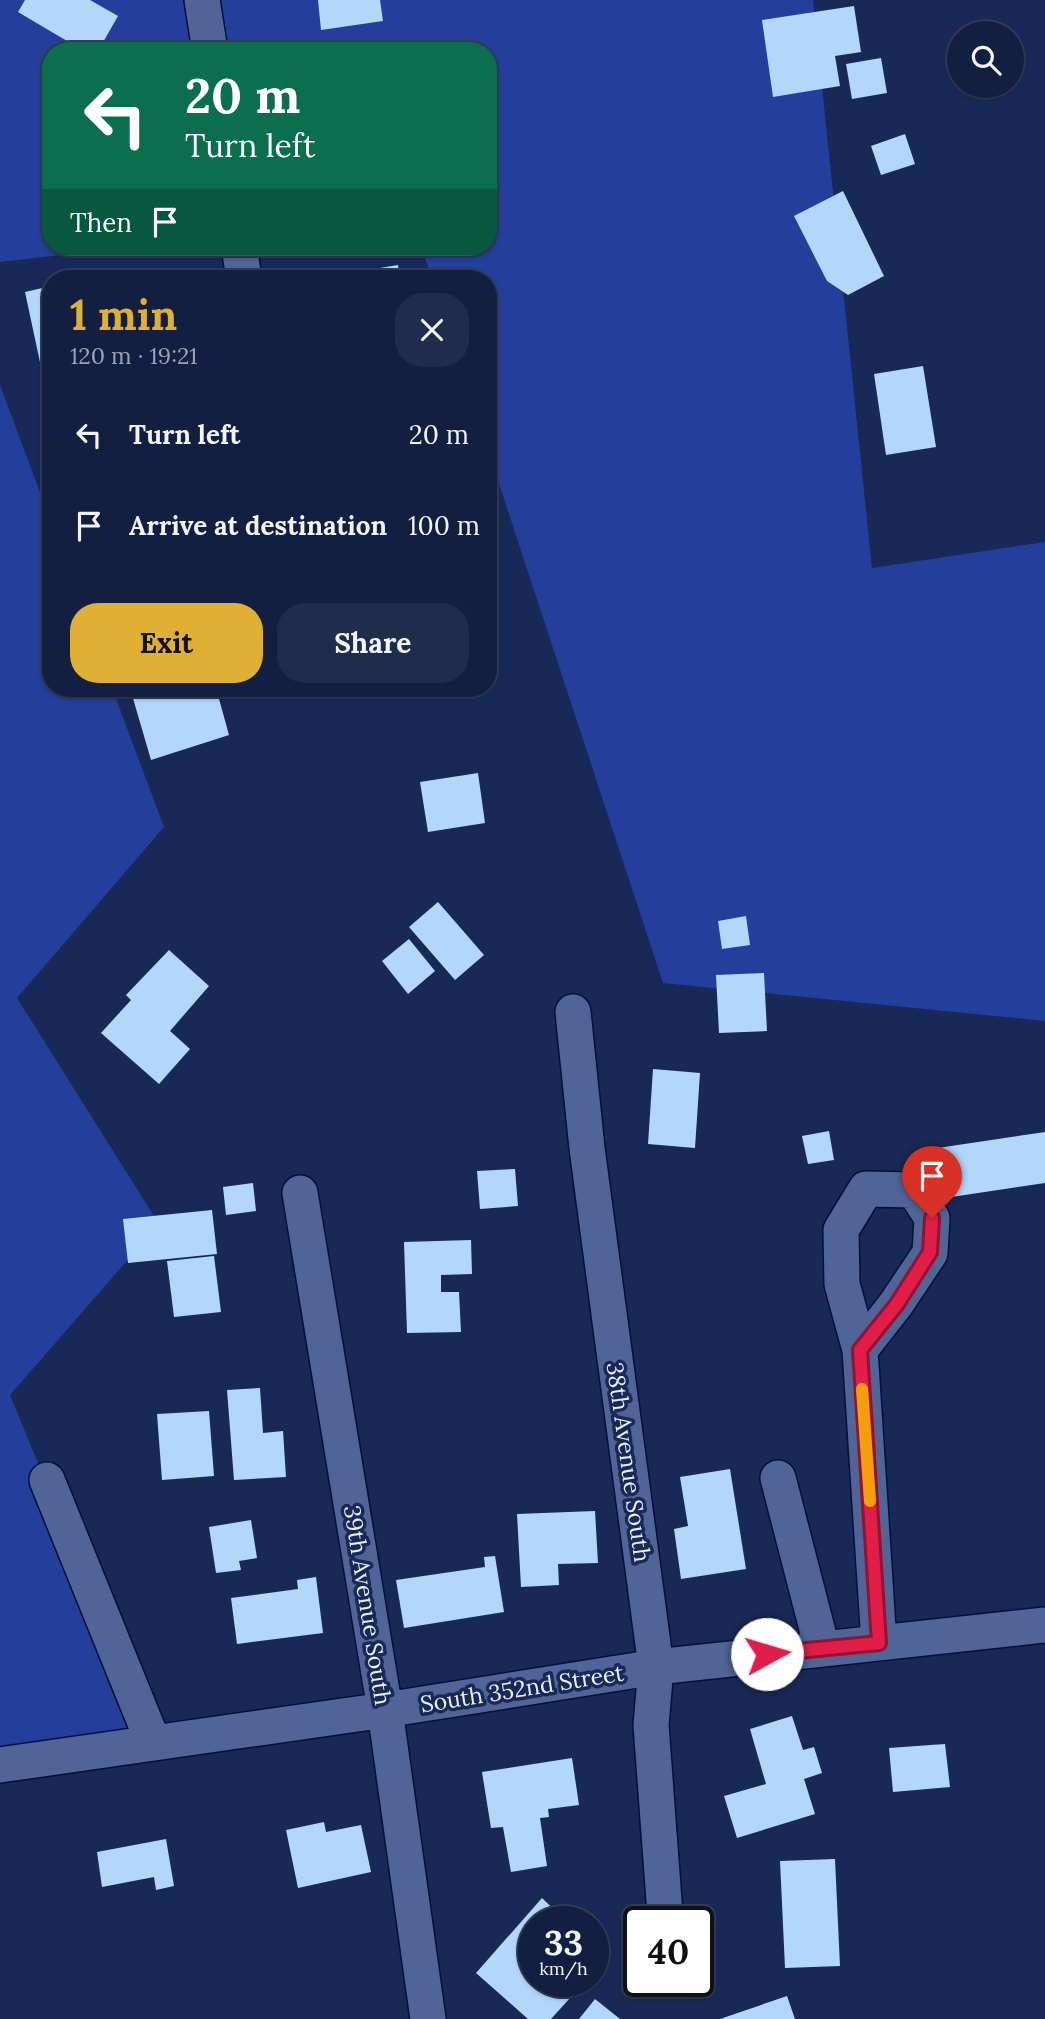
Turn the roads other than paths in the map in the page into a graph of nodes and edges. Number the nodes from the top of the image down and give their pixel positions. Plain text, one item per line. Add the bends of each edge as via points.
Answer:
1 (202, 0) edge
2 (209, 42) edge
3 (573, 1012) dead end
4 (300, 1193) dead end
5 (860, 1350) dead end
6 (778, 1478) dead end
7 (47, 1480) dead end
8 (1045, 1625) edge
9 (879, 1643) junction
10 (822, 1648) junction
11 (656, 1667) junction
12 (385, 1710) junction
13 (153, 1742) junction
14 (0, 1765) edge
15 (664, 1906) edge
16 (428, 2019) edge

1 - 2 street
3 - 11 street, 38th Avenue South
4 - 12 street, 39th Avenue South
5 - 9 street
6 - 10 street
7 - 13 street
8 - 9 street, South 352nd Street
9 - 10 street, South 352nd Street
10 - 11 street, South 352nd Street
11 - 12 street, South 352nd Street
11 - 15 street, 38th Avenue South via 651,1725
12 - 13 street, South 352nd Street
12 - 16 street, 39th Avenue South
13 - 14 street, South 352nd Street

